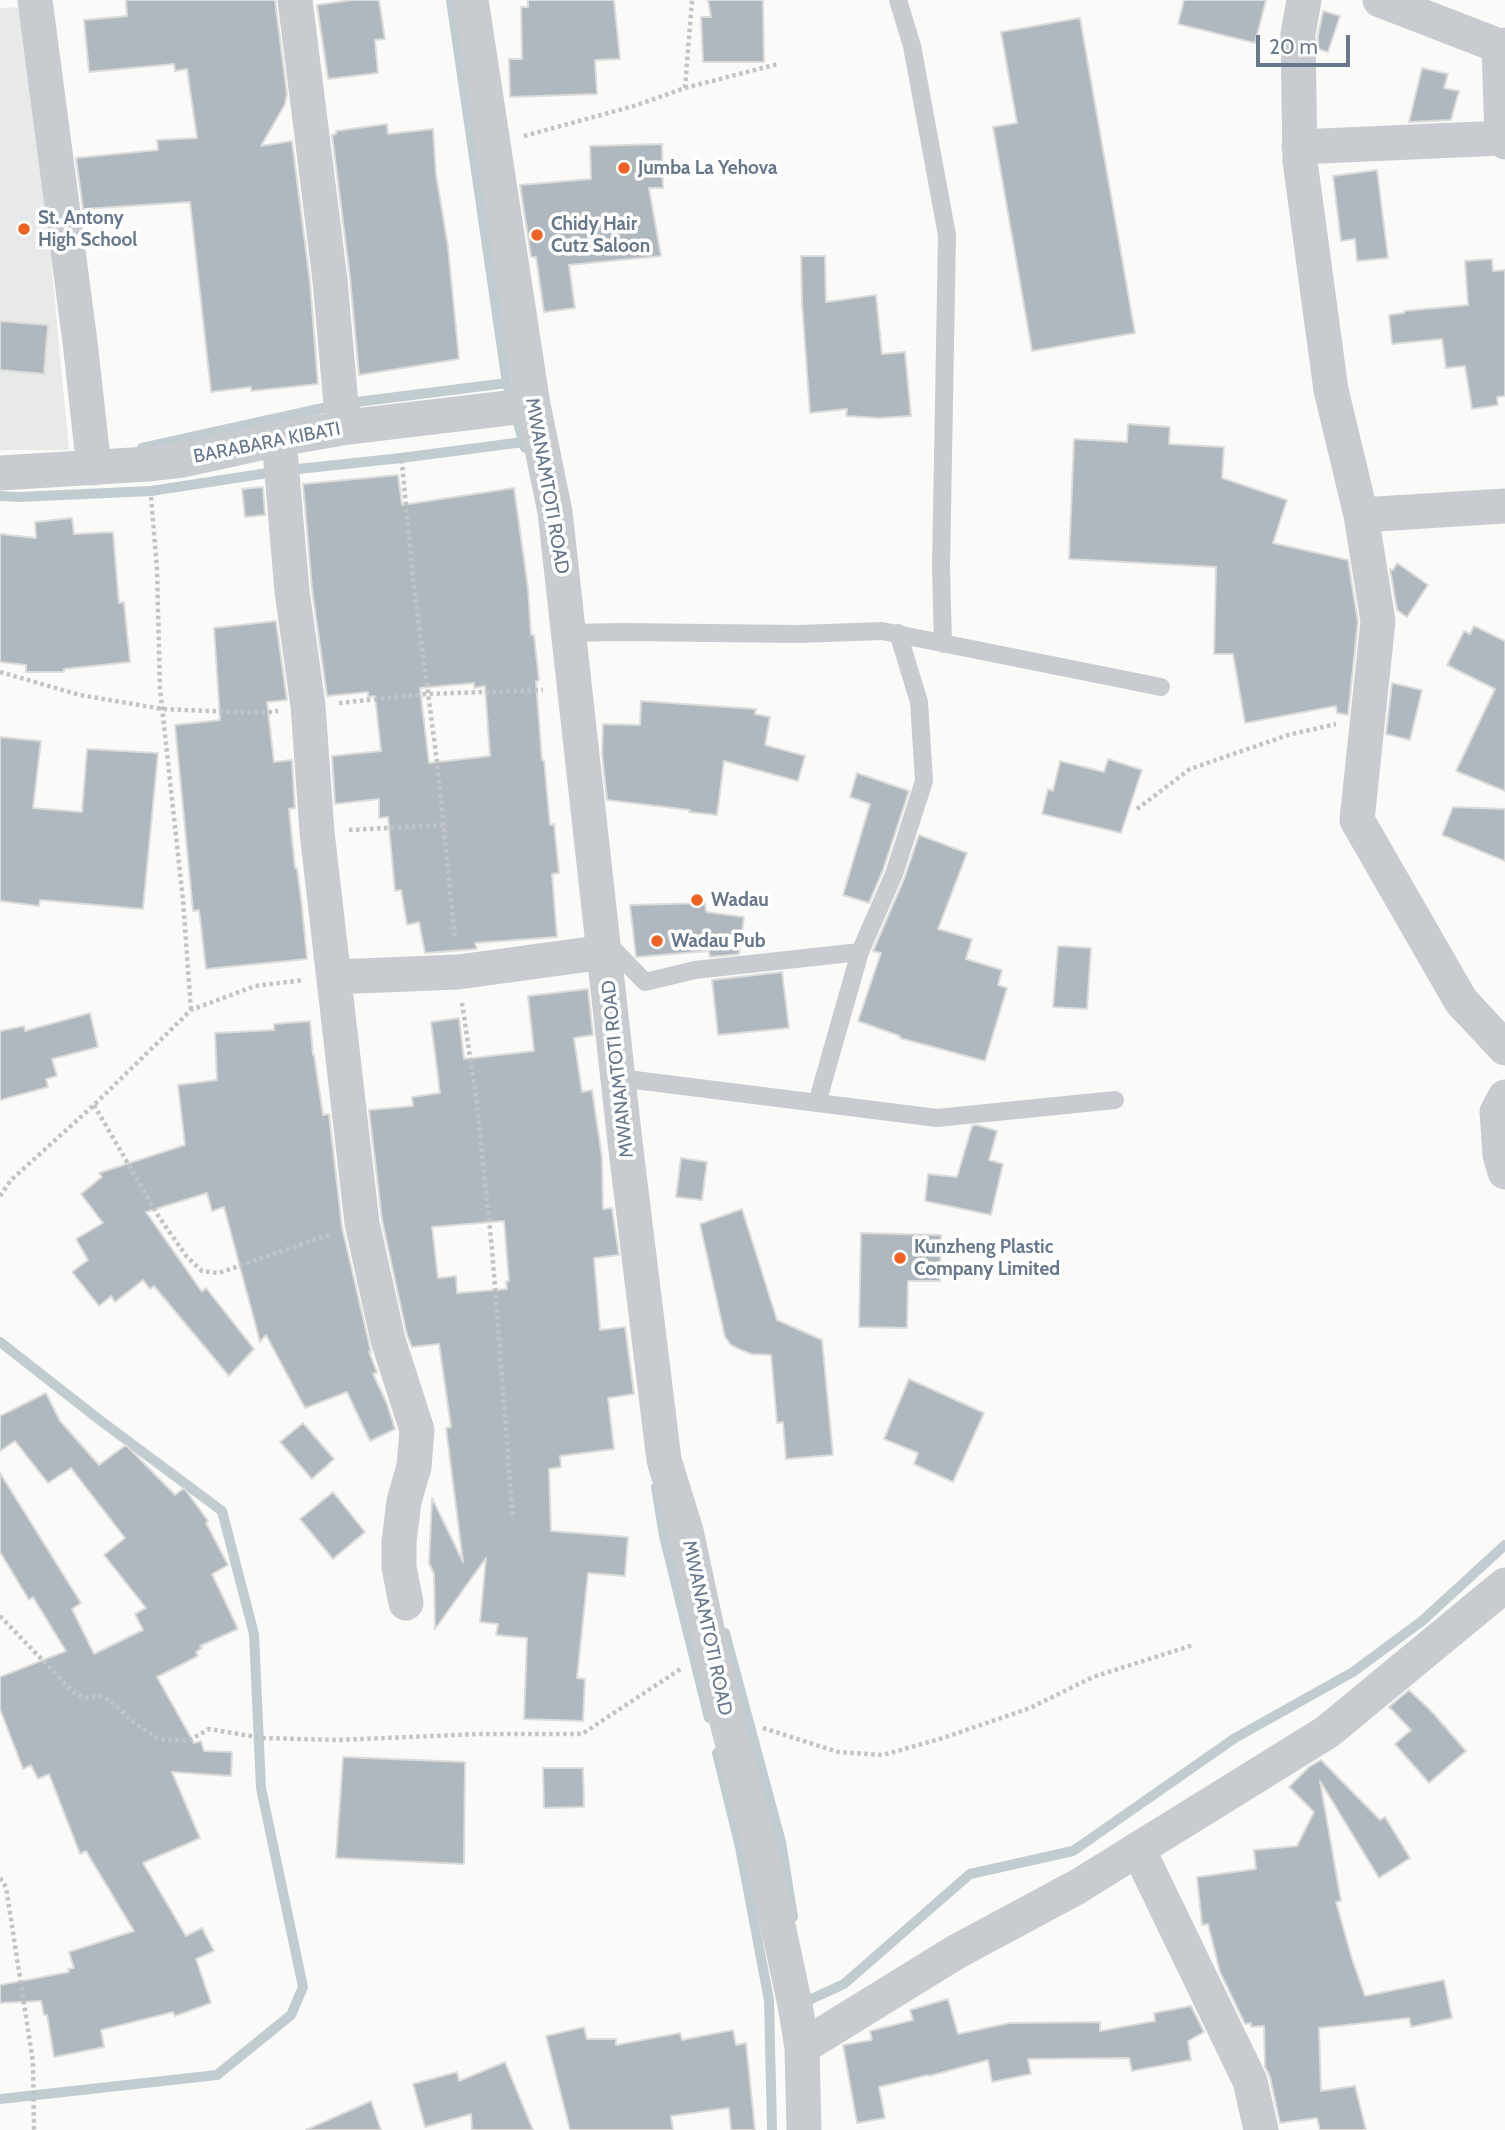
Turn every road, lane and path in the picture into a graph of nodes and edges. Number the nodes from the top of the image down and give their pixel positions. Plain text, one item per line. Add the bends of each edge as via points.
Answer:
1 (35, 0) edge
2 (295, 0) edge
3 (471, 0) edge
4 (692, 0) edge
5 (898, 0) edge
6 (1304, 0) edge
7 (1380, 0) edge
8 (1502, 46) edge
9 (778, 64) dead end
10 (685, 88) junction
11 (1504, 140) edge
12 (492, 144) junction
13 (1299, 146) junction
14 (533, 405) junction
15 (348, 427) junction
16 (279, 439) junction
17 (148, 464) junction
18 (94, 468) junction
19 (0, 473) edge
20 (1505, 506) edge
21 (1361, 515) junction
22 (898, 633) junction
23 (569, 634) junction
24 (943, 644) junction
25 (0, 672) edge
26 (1161, 687) dead end
27 (576, 689) junction
28 (308, 706) junction
29 (163, 709) junction
30 (1368, 717) junction
31 (1137, 809) dead end
32 (443, 825) dead end
33 (317, 832) junction
34 (605, 952) junction
35 (860, 952) junction
36 (334, 977) junction
37 (191, 1010) junction
38 (1505, 1048) edge
39 (618, 1078) junction
40 (1505, 1097) edge
41 (1115, 1100) dead end
42 (817, 1103) junction
43 (94, 1105) junction
44 (1505, 1172) edge
45 (0, 1195) edge
46 (362, 1223) junction
47 (1505, 1586) edge
48 (406, 1603) dead end
49 (0, 1616) edge
50 (1193, 1645) dead end
51 (712, 1648) junction
52 (727, 1722) junction
53 (1138, 1849) junction
54 (0, 1878) edge
55 (802, 2047) junction
56 (34, 2130) edge
57 (804, 2130) edge
58 (1261, 2130) edge

1 - 18 street
2 - 15 street via 341,404
3 - 12 street, MWANAMTOTI ROAD
4 - 10 path
5 - 24 lane via 912,46 947,235
6 - 13 street via 1298,34
7 - 8 street
8 - 11 street
9 - 10 path
10 - 12 path
11 - 13 street
12 - 14 street, MWANAMTOTI ROAD
13 - 21 street via 1331,390
14 - 15 street, BARABARA KIBATI
14 - 23 street, MWANAMTOTI ROAD via 555,512
15 - 16 street, BARABARA KIBATI
16 - 17 street, BARABARA KIBATI
16 - 28 street
17 - 18 street, BARABARA KIBATI
17 - 29 path
18 - 19 street, BARABARA KIBATI
20 - 21 street
21 - 30 street via 1378,621
22 - 23 lane
22 - 24 lane
22 - 35 lane via 919,702 924,781 894,874
23 - 27 street, MWANAMTOTI ROAD
24 - 26 lane
25 - 29 path via 80,695
27 - 28 path via 428,694
27 - 34 street, MWANAMTOTI ROAD
28 - 29 path via 259,713
28 - 33 street
29 - 37 path
30 - 31 path via 1288,735 1190,769
30 - 38 street via 1357,820 1461,1001
32 - 33 path
33 - 36 street
34 - 35 lane via 615,951 645,982 695,970
34 - 36 street via 458,972
34 - 39 street, MWANAMTOTI ROAD
35 - 42 lane
36 - 37 path via 255,986
36 - 46 street
37 - 43 path
39 - 42 lane
39 - 51 street, MWANAMTOTI ROAD via 664,1460 686,1531
40 - 44 street via 1497,1112
41 - 42 lane via 937,1118
43 - 45 path
43 - 46 path via 159,1217 202,1271 219,1273
46 - 48 street via 388,1340 417,1430 398,1542
47 - 53 street via 1327,1732
49 - 51 path via 74,1693 110,1700 159,1739 188,1741 209,1729 263,1738 338,1740 582,1734
50 - 52 path via 1093,1677 1030,1708 883,1755 838,1752 749,1724
51 - 52 street, MWANAMTOTI ROAD
52 - 55 street, MWANAMTOTI ROAD via 768,1879
53 - 55 street via 956,1952
53 - 58 street via 1250,2081
54 - 56 path via 6,1887 33,2062
55 - 57 street, MWANAMTOTI ROAD

